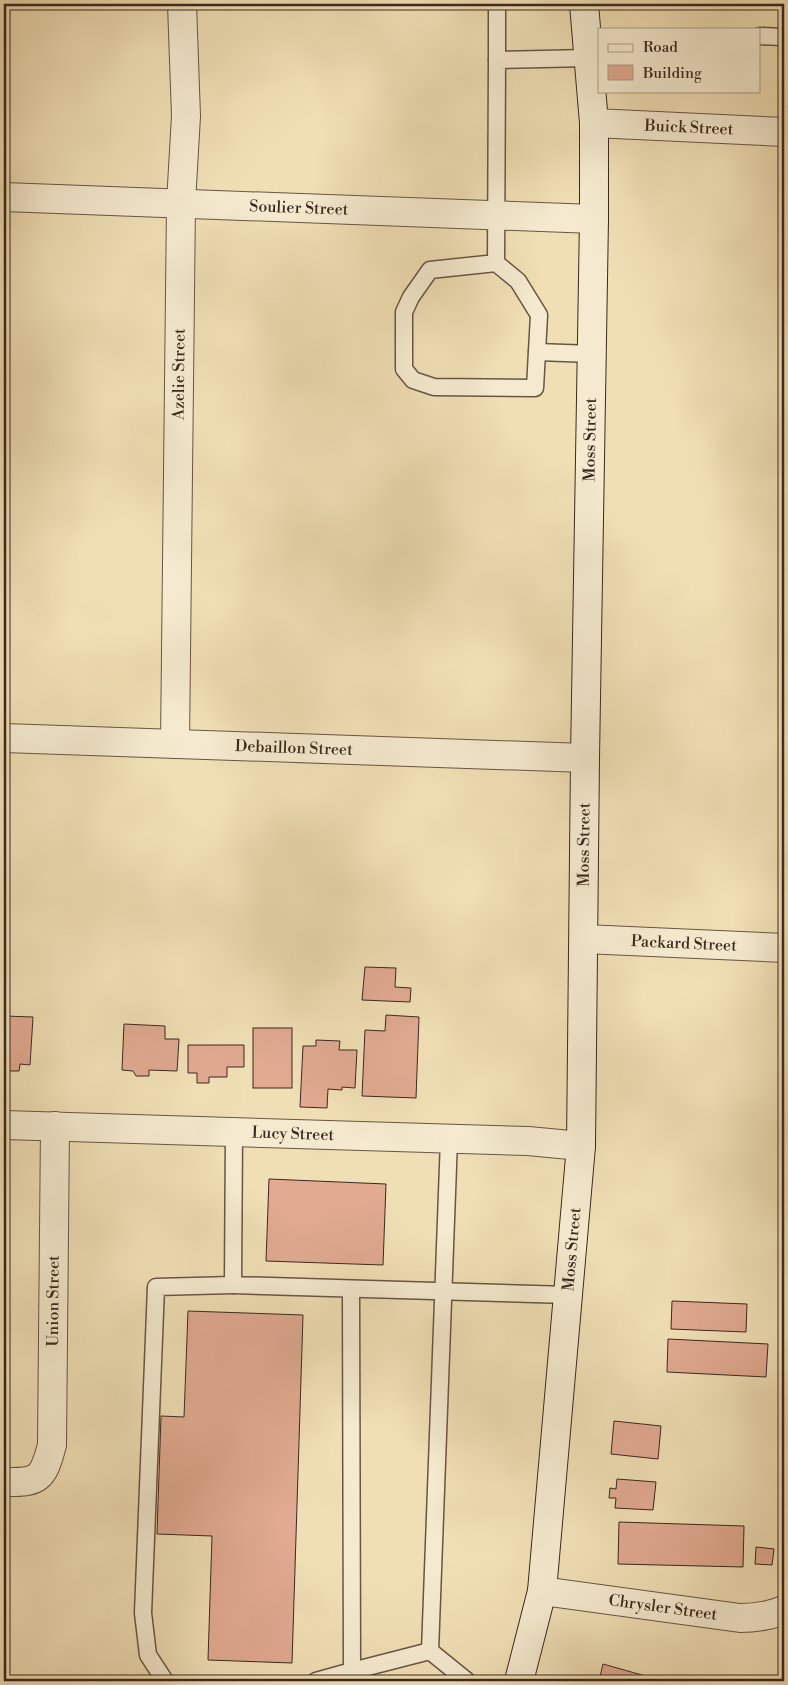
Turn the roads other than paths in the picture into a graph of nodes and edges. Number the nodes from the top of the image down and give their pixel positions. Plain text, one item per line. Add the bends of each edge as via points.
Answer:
1 (182, 4) edge
2 (497, 4) edge
3 (584, 4) edge
4 (760, 36) edge
5 (784, 37) edge
6 (592, 42) edge
7 (497, 60) junction
8 (594, 123) junction
9 (784, 132) edge
10 (4, 197) edge
11 (181, 204) junction
12 (497, 215) junction
13 (594, 219) junction
14 (496, 263) junction
15 (537, 352) junction
16 (592, 354) junction
17 (4, 738) edge
18 (175, 744) junction
19 (585, 758) junction
20 (584, 939) junction
21 (784, 948) edge
22 (4, 1124) edge
23 (55, 1126) junction
24 (234, 1132) junction
25 (449, 1139) junction
26 (581, 1146) junction
27 (233, 1285) junction
28 (351, 1289) junction
29 (444, 1291) junction
30 (568, 1295) junction
31 (4, 1482) edge
32 (542, 1591) junction
33 (784, 1610) edge
34 (430, 1650) junction
35 (352, 1671) junction
36 (165, 1681) edge
37 (316, 1681) edge
38 (467, 1681) edge
39 (519, 1681) edge

1 - 11 street, Azelie Street via 186,116
2 - 7 lane
3 - 6 street, Moss Street
4 - 5 lane
6 - 7 lane
6 - 8 street, Moss Street
7 - 12 lane
8 - 9 street, Buick Street
8 - 13 street, Moss Street
10 - 11 street, Soulier Street
11 - 12 street, Soulier Street
11 - 18 street, Azelie Street
12 - 13 street, Soulier Street
12 - 14 lane
13 - 16 street, Moss Street
14 - 15 lane via 518,281 538,315
14 - 15 lane via 430,270 410,297 404,312 404,369 413,380 434,387 535,388
15 - 16 lane
16 - 19 street, Moss Street
17 - 18 street, Debaillon Street
18 - 19 street, Debaillon Street
19 - 20 street, Moss Street
20 - 21 street, Packard Street
20 - 26 street, Moss Street
22 - 23 street, Lucy Street
23 - 24 street, Lucy Street
23 - 31 street, Union Street via 52,1445 41,1474 26,1483
24 - 25 street, Lucy Street
24 - 27 lane
25 - 26 street, Lucy Street
25 - 29 lane
26 - 30 street, Moss Street
27 - 28 lane
27 - 36 lane via 156,1287 143,1613 148,1656
28 - 29 lane
28 - 35 lane
29 - 30 lane
29 - 34 lane
30 - 32 street, Moss Street
32 - 33 street, Chrysler Street via 740,1618 773,1615
32 - 39 street, Moss Street
34 - 35 lane
34 - 38 lane
35 - 37 lane

